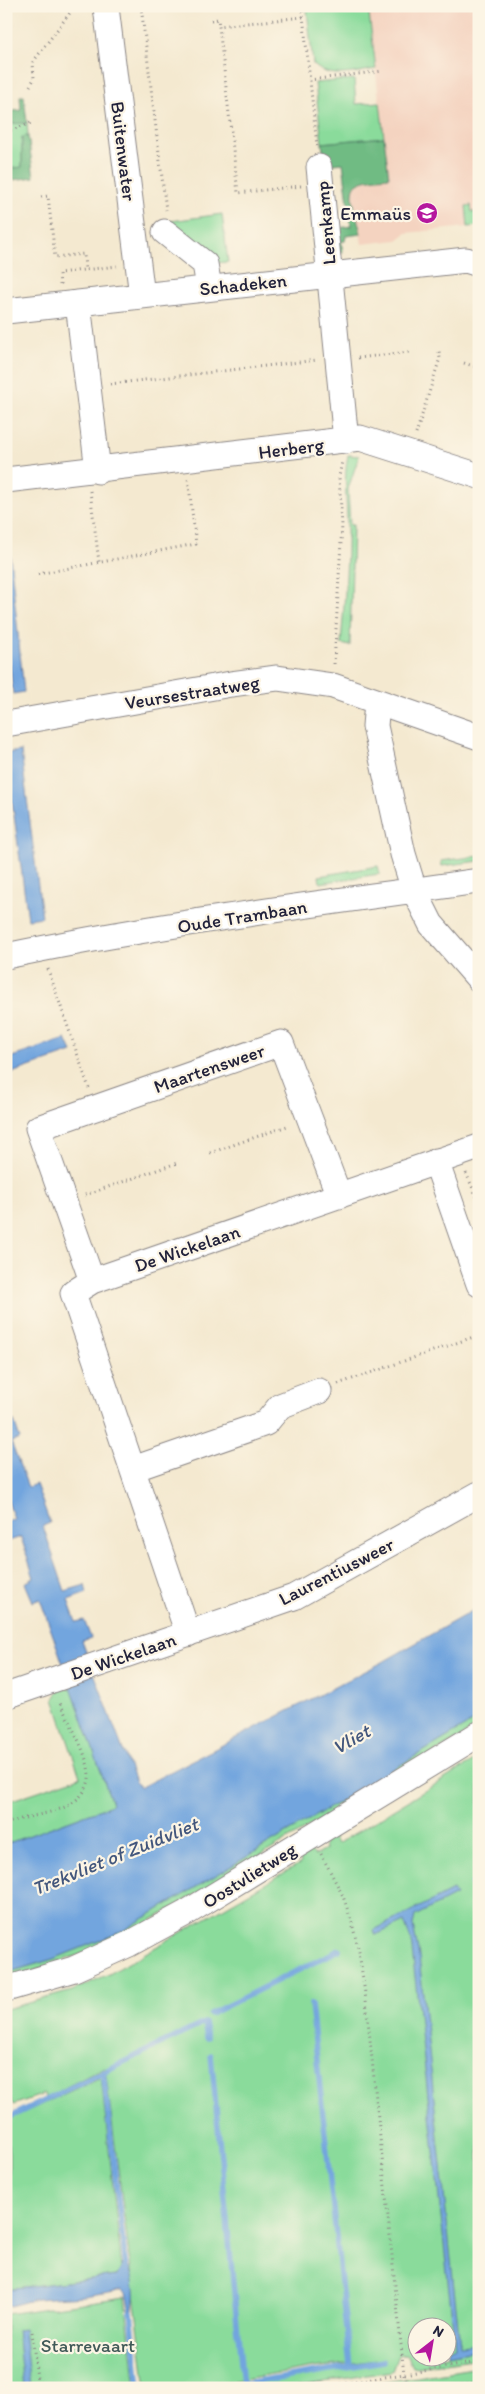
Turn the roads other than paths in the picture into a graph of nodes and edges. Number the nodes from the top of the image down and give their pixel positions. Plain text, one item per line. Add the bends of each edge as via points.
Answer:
1 (101, 7) edge
2 (320, 175) road end
3 (167, 234) road end
4 (479, 264) edge
5 (330, 274) junction
6 (209, 287) junction
7 (142, 296) junction
8 (70, 304) junction
9 (6, 311) edge
10 (346, 441) junction
11 (93, 471) junction
12 (479, 476) edge
13 (6, 480) edge
14 (377, 702) junction
15 (6, 724) edge
16 (479, 737) edge
17 (479, 867) edge
18 (479, 881) edge
19 (412, 883) junction
20 (6, 942) edge
21 (6, 956) edge
22 (479, 979) edge
23 (479, 1147) edge
24 (436, 1161) junction
25 (339, 1196) junction
26 (92, 1281) junction
27 (479, 1284) edge
28 (319, 1391) road end
29 (133, 1469) junction
30 (479, 1494) edge
31 (188, 1634) junction
32 (6, 1696) edge
33 (479, 1734) edge
34 (6, 1989) edge

1 - 7 street, Buitenwater
2 - 5 street, Leenkamp
3 - 6 street via 206,264
4 - 5 street, Schadeken via 466,260
5 - 6 street, Schadeken
5 - 10 street, Leenkamp
6 - 7 street, Schadeken
7 - 8 street, Schadeken
8 - 9 street, Schadeken
8 - 11 street via 88,386
10 - 11 street, Herberg
10 - 12 street, Herberg via 360,438
11 - 13 street, Herberg
14 - 15 street, Veursestraatweg via 333,686 277,678
14 - 16 street, Veursestraatweg
14 - 19 street via 375,726
17 - 19 street, Oude Trambaan
18 - 19 street, Oude Trambaan
19 - 20 street, Oude Trambaan
19 - 21 street, Oude Trambaan
19 - 22 street via 431,924
23 - 24 street, De Wickelaan
24 - 25 street, De Wickelaan
24 - 27 street
25 - 26 street, De Wickelaan
25 - 26 street, Maartensweer via 281,1043 38,1128
26 - 29 street, De Wickelaan via 73,1293
28 - 29 street via 280,1406 266,1422
29 - 31 street, De Wickelaan
30 - 31 street, Laurentiusweer via 294,1597
31 - 32 street, De Wickelaan
33 - 34 street, Oostvlietweg via 186,1913 129,1944 74,1969

